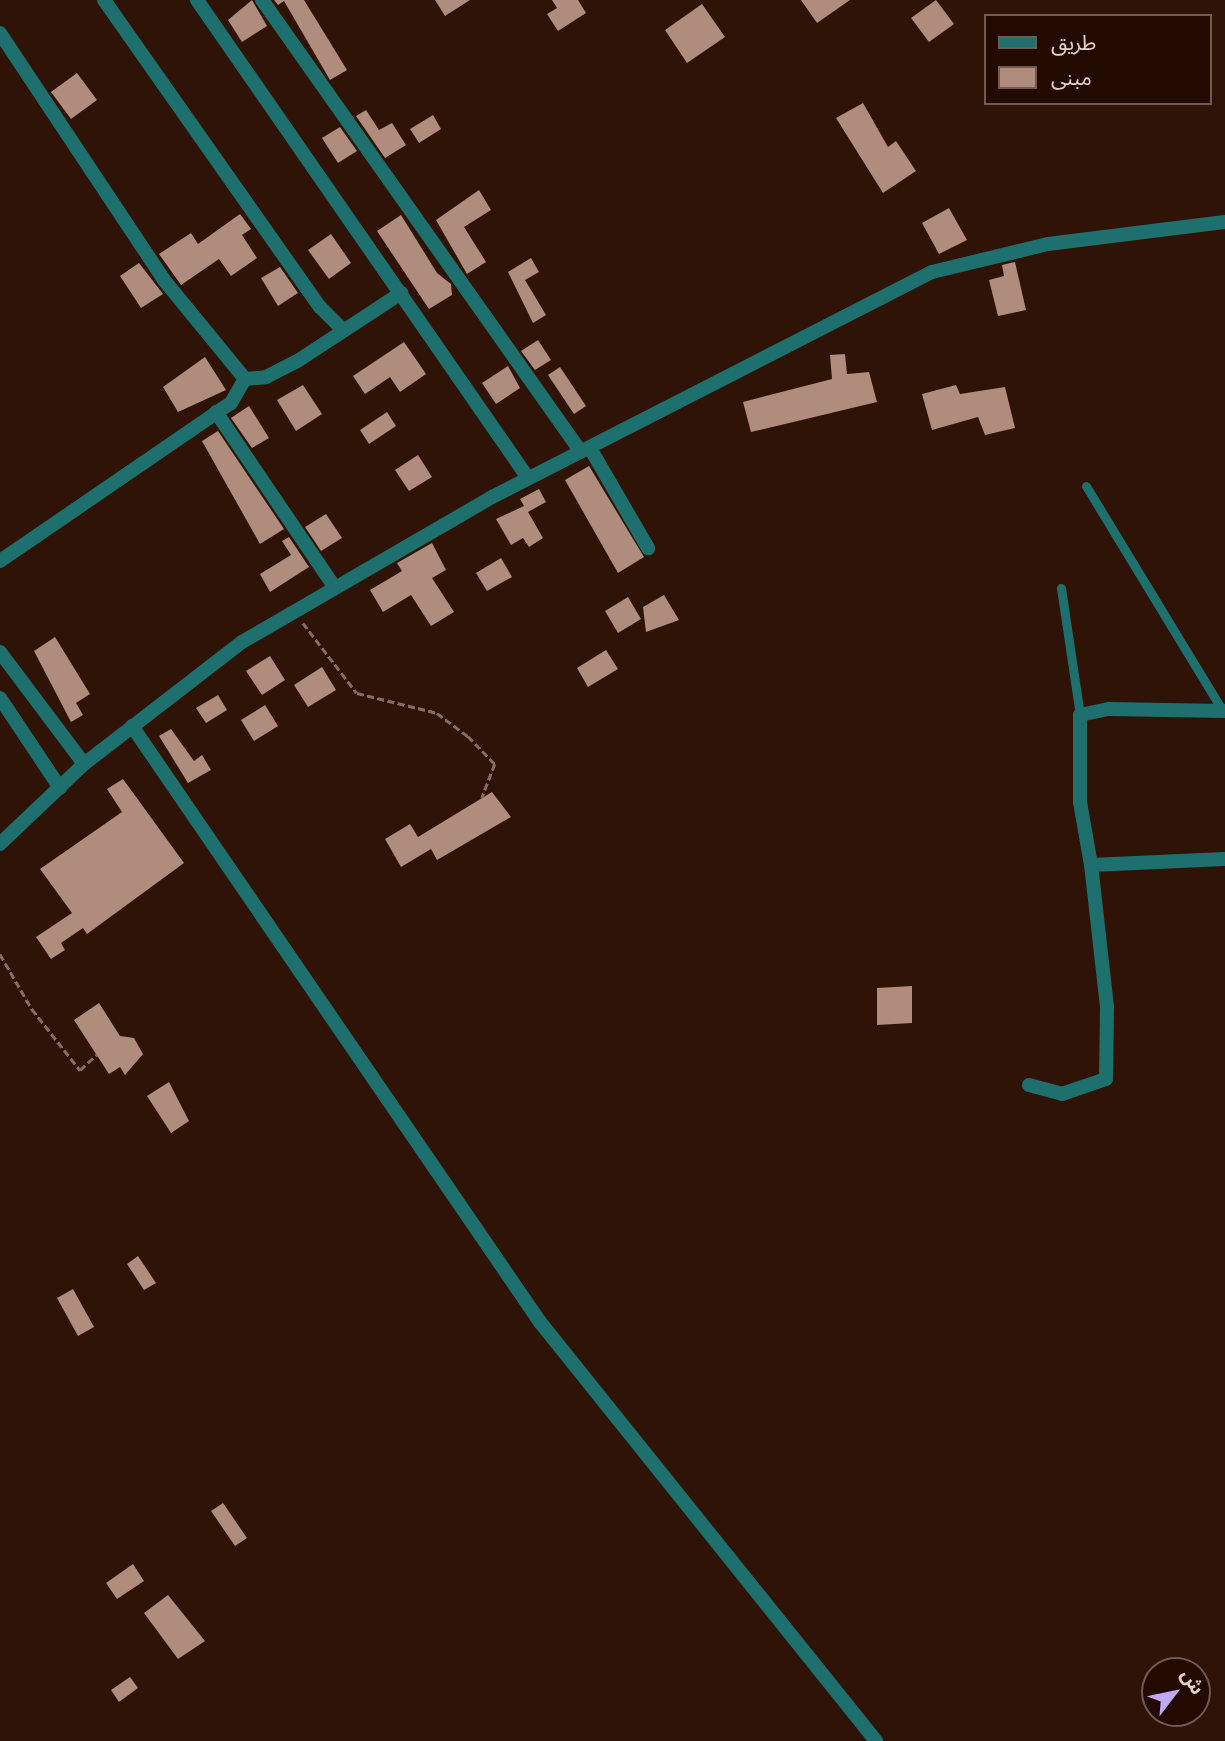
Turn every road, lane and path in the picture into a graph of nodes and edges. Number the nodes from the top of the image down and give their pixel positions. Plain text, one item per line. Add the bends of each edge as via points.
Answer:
1 (104, 0) edge
2 (197, 0) edge
3 (262, 0) edge
4 (0, 33) edge
5 (1225, 222) edge
6 (401, 293) junction
7 (342, 329) junction
8 (245, 379) junction
9 (216, 412) junction
10 (585, 450) junction
11 (528, 478) junction
12 (1086, 485) dead end
13 (648, 548) dead end
14 (0, 561) edge
15 (335, 588) junction
16 (1060, 588) dead end
17 (293, 613) junction
18 (0, 652) edge
19 (0, 698) edge
20 (1080, 715) junction
21 (1224, 715) edge
22 (132, 726) junction
23 (84, 764) junction
24 (60, 788) junction
25 (482, 798) dead end
26 (0, 844) edge
27 (1225, 859) edge
28 (1091, 865) junction
29 (0, 954) edge
30 (97, 1054) dead end
31 (1029, 1085) dead end
32 (876, 1741) edge

1 - 7 street via 320,307
2 - 6 street
3 - 10 street
4 - 8 street via 156,269
5 - 10 street via 1101,234 932,272
6 - 7 street
6 - 11 street
7 - 8 street via 266,377
8 - 9 street
9 - 14 street
9 - 15 street
10 - 11 street
10 - 13 street
11 - 15 street
12 - 21 lane
15 - 17 street
16 - 20 lane
17 - 22 street via 242,642
17 - 25 path via 331,653 357,693 437,713 468,736 495,764
18 - 23 street
19 - 24 street
20 - 21 street via 1110,709
20 - 28 street via 1080,802
22 - 23 street
22 - 32 street via 540,1322
23 - 24 street
24 - 26 street
27 - 28 street
28 - 31 street via 1107,1007 1106,1079 1062,1094
29 - 30 path via 32,1009 80,1070

